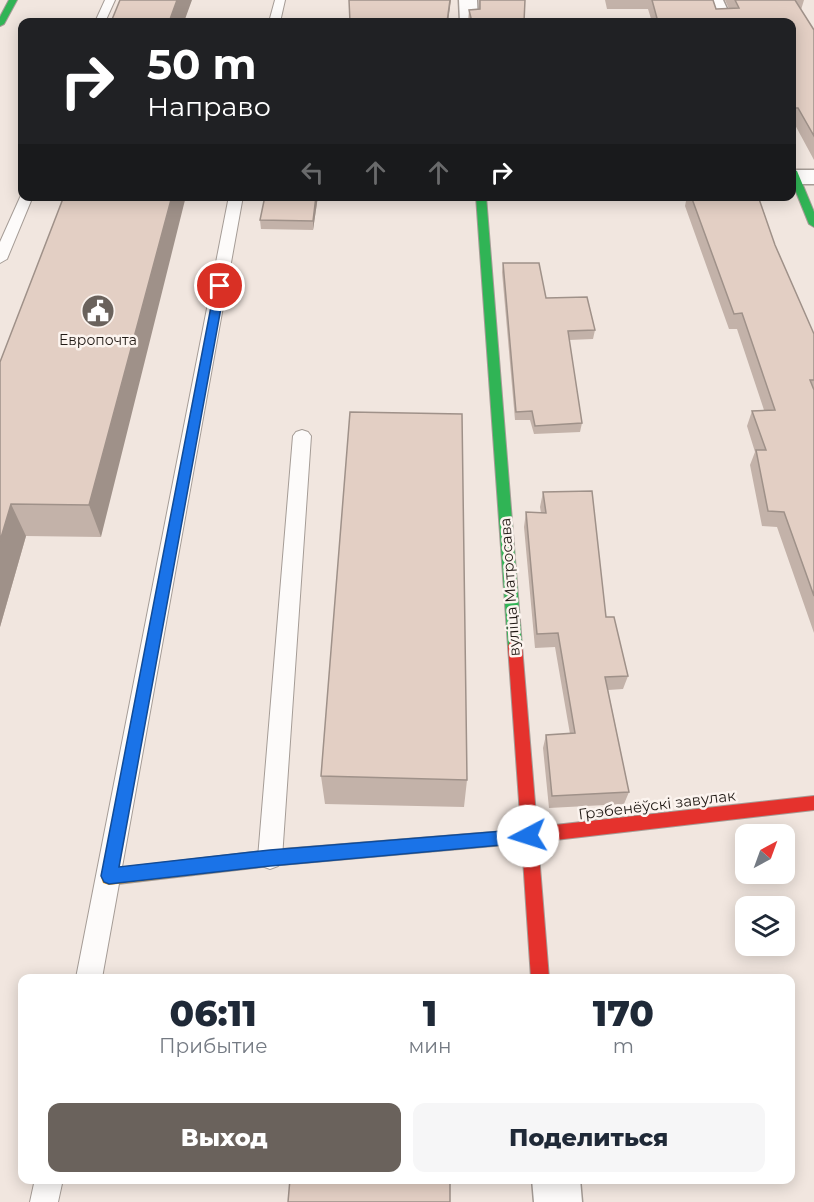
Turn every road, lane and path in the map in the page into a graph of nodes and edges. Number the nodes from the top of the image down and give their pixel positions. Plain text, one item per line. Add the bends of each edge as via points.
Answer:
1 (13, 0) edge
2 (110, 0) edge
3 (280, 0) edge
4 (468, 0) edge
5 (714, 0) edge
6 (102, 18) edge
7 (276, 18) edge
8 (469, 18) edge
9 (722, 18) edge
10 (0, 24) edge
11 (798, 175) edge
12 (25, 201) edge
13 (235, 201) edge
14 (481, 201) edge
15 (814, 224) edge
16 (0, 259) edge
17 (302, 436) dead end
18 (814, 803) edge
19 (528, 836) junction
20 (270, 858) junction
21 (109, 876) junction
22 (90, 974) edge
23 (540, 974) edge
24 (48, 1184) edge
25 (556, 1184) edge
26 (44, 1202) edge
27 (558, 1202) edge

1 - 10 street
2 - 6 lane
3 - 7 lane
4 - 8 street
5 - 9 street
11 - 15 street
12 - 16 lane
13 - 21 lane
14 - 19 street, вуліца Матросава
17 - 20 lane
18 - 19 street, Грэбенёўскі завулак
19 - 20 street, Грэбенёўскі завулак
19 - 23 street, вуліца Матросава
20 - 21 street, Грэбенёўскі завулак
21 - 22 lane
24 - 26 lane
25 - 27 street

